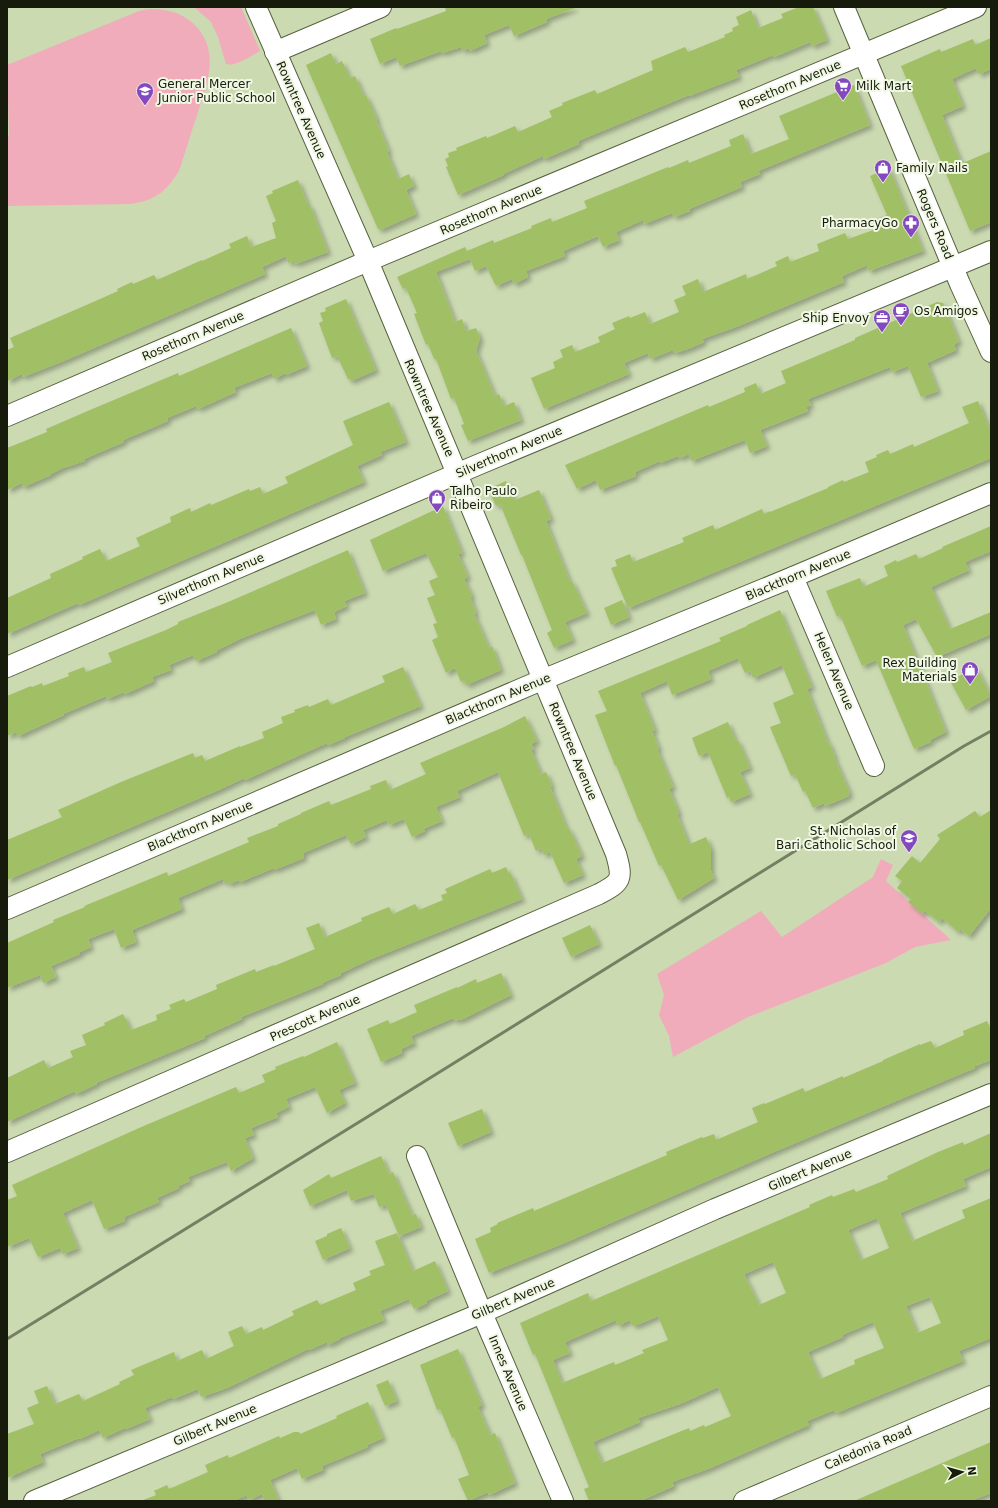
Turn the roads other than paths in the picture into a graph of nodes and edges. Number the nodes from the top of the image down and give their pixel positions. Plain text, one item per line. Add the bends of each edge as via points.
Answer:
1 (256, 7) edge
2 (381, 7) edge
3 (844, 7) edge
4 (976, 7) edge
5 (276, 52) junction
6 (863, 54) junction
7 (991, 251) edge
8 (368, 262) junction
9 (953, 266) junction
10 (991, 352) edge
11 (7, 416) edge
12 (458, 474) junction
13 (991, 493) edge
14 (793, 577) junction
15 (7, 667) edge
16 (544, 680) junction
17 (874, 766) dead end
18 (620, 878) joint
19 (7, 909) edge
20 (991, 1094) edge
21 (7, 1152) edge
22 (417, 1156) dead end
23 (482, 1312) junction
24 (991, 1396) edge
25 (34, 1501) edge
26 (563, 1501) edge
27 (744, 1501) edge

1 - 5 street, Rowntree Avenue
2 - 5 street
3 - 6 street, Rogers Road
4 - 6 street, Rosethorn Avenue
5 - 8 street, Rowntree Avenue
6 - 8 street, Rosethorn Avenue
6 - 9 street, Rogers Road
7 - 9 street, Silverthorn Avenue
8 - 11 street, Rosethorn Avenue
8 - 12 street, Rowntree Avenue
9 - 10 street, Rogers Road
9 - 12 street, Silverthorn Avenue
12 - 15 street, Silverthorn Avenue
12 - 16 street, Rowntree Avenue
13 - 14 street, Blackthorn Avenue
14 - 16 street, Blackthorn Avenue
14 - 17 street, Helen Avenue
16 - 18 street, Rowntree Avenue via 616,854
16 - 19 street, Blackthorn Avenue
18 - 21 street, Prescott Avenue via 614,886 600,894
20 - 23 street, Gilbert Avenue via 715,1209
22 - 23 street, Innes Avenue
23 - 25 street, Gilbert Avenue
23 - 26 street, Innes Avenue
24 - 27 street, Caledonia Road

